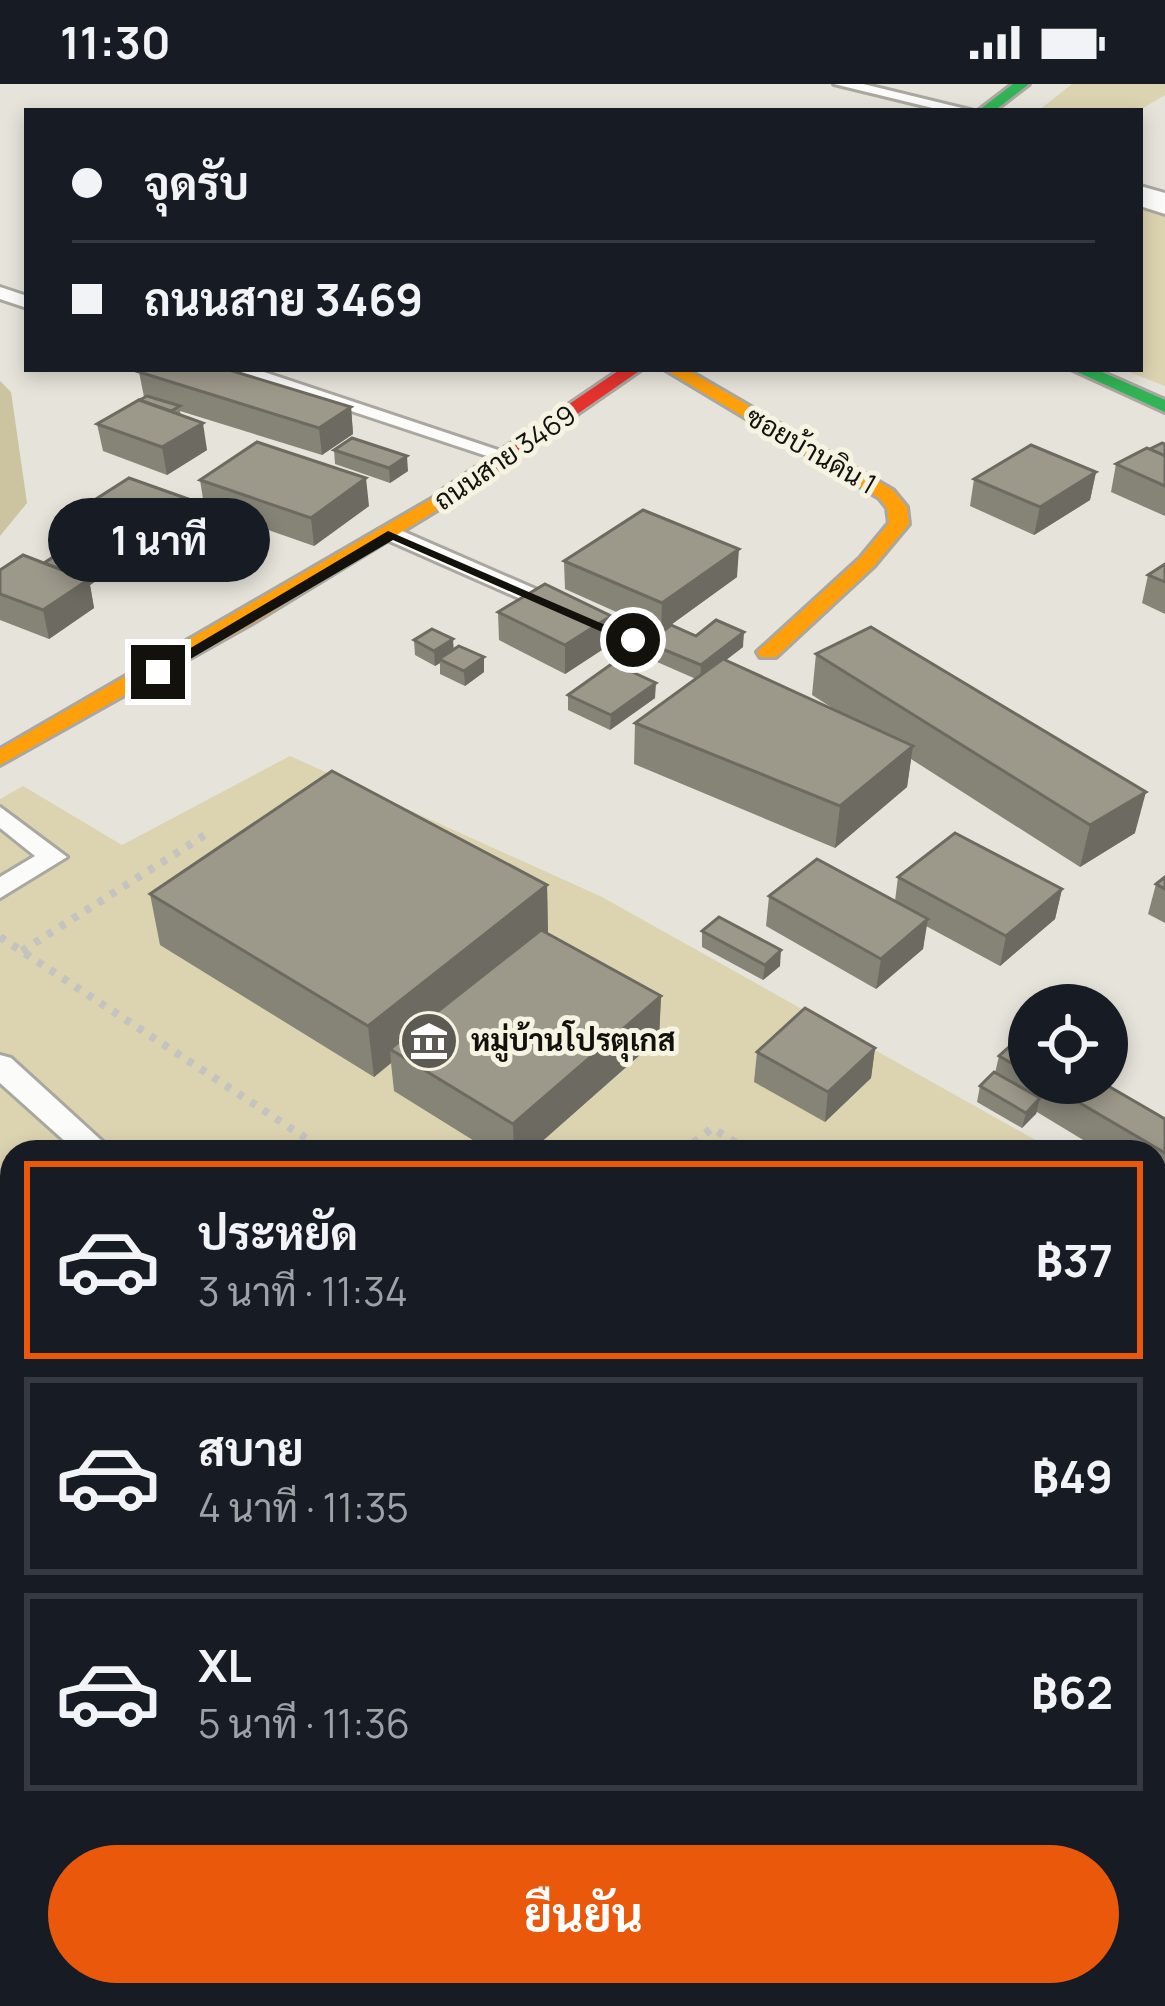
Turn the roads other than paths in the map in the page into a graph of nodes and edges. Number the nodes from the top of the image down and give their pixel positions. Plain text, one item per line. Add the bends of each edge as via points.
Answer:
1 (842, 84) edge
2 (1022, 84) edge
3 (952, 108) edge
4 (989, 108) edge
5 (244, 372) edge
6 (629, 372) edge
7 (678, 372) edge
8 (1086, 372) edge
9 (1165, 407) edge
10 (509, 457) junction
11 (393, 534) junction
12 (633, 640) dead end
13 (768, 652) dead end
14 (0, 758) edge
15 (0, 815) edge
16 (0, 889) edge
17 (0, 1066) edge
18 (84, 1140) edge

1 - 3 lane
2 - 4 street
5 - 10 lane
6 - 10 street, ถนนสาย 3469
7 - 13 street, ซอยบ้านดิน 1 via 897,507 899,524 867,562
8 - 9 street
10 - 11 street, ถนนสาย 3469
11 - 12 lane
11 - 14 street, ถนนสาย 3469
15 - 16 lane via 53,857
17 - 18 lane

